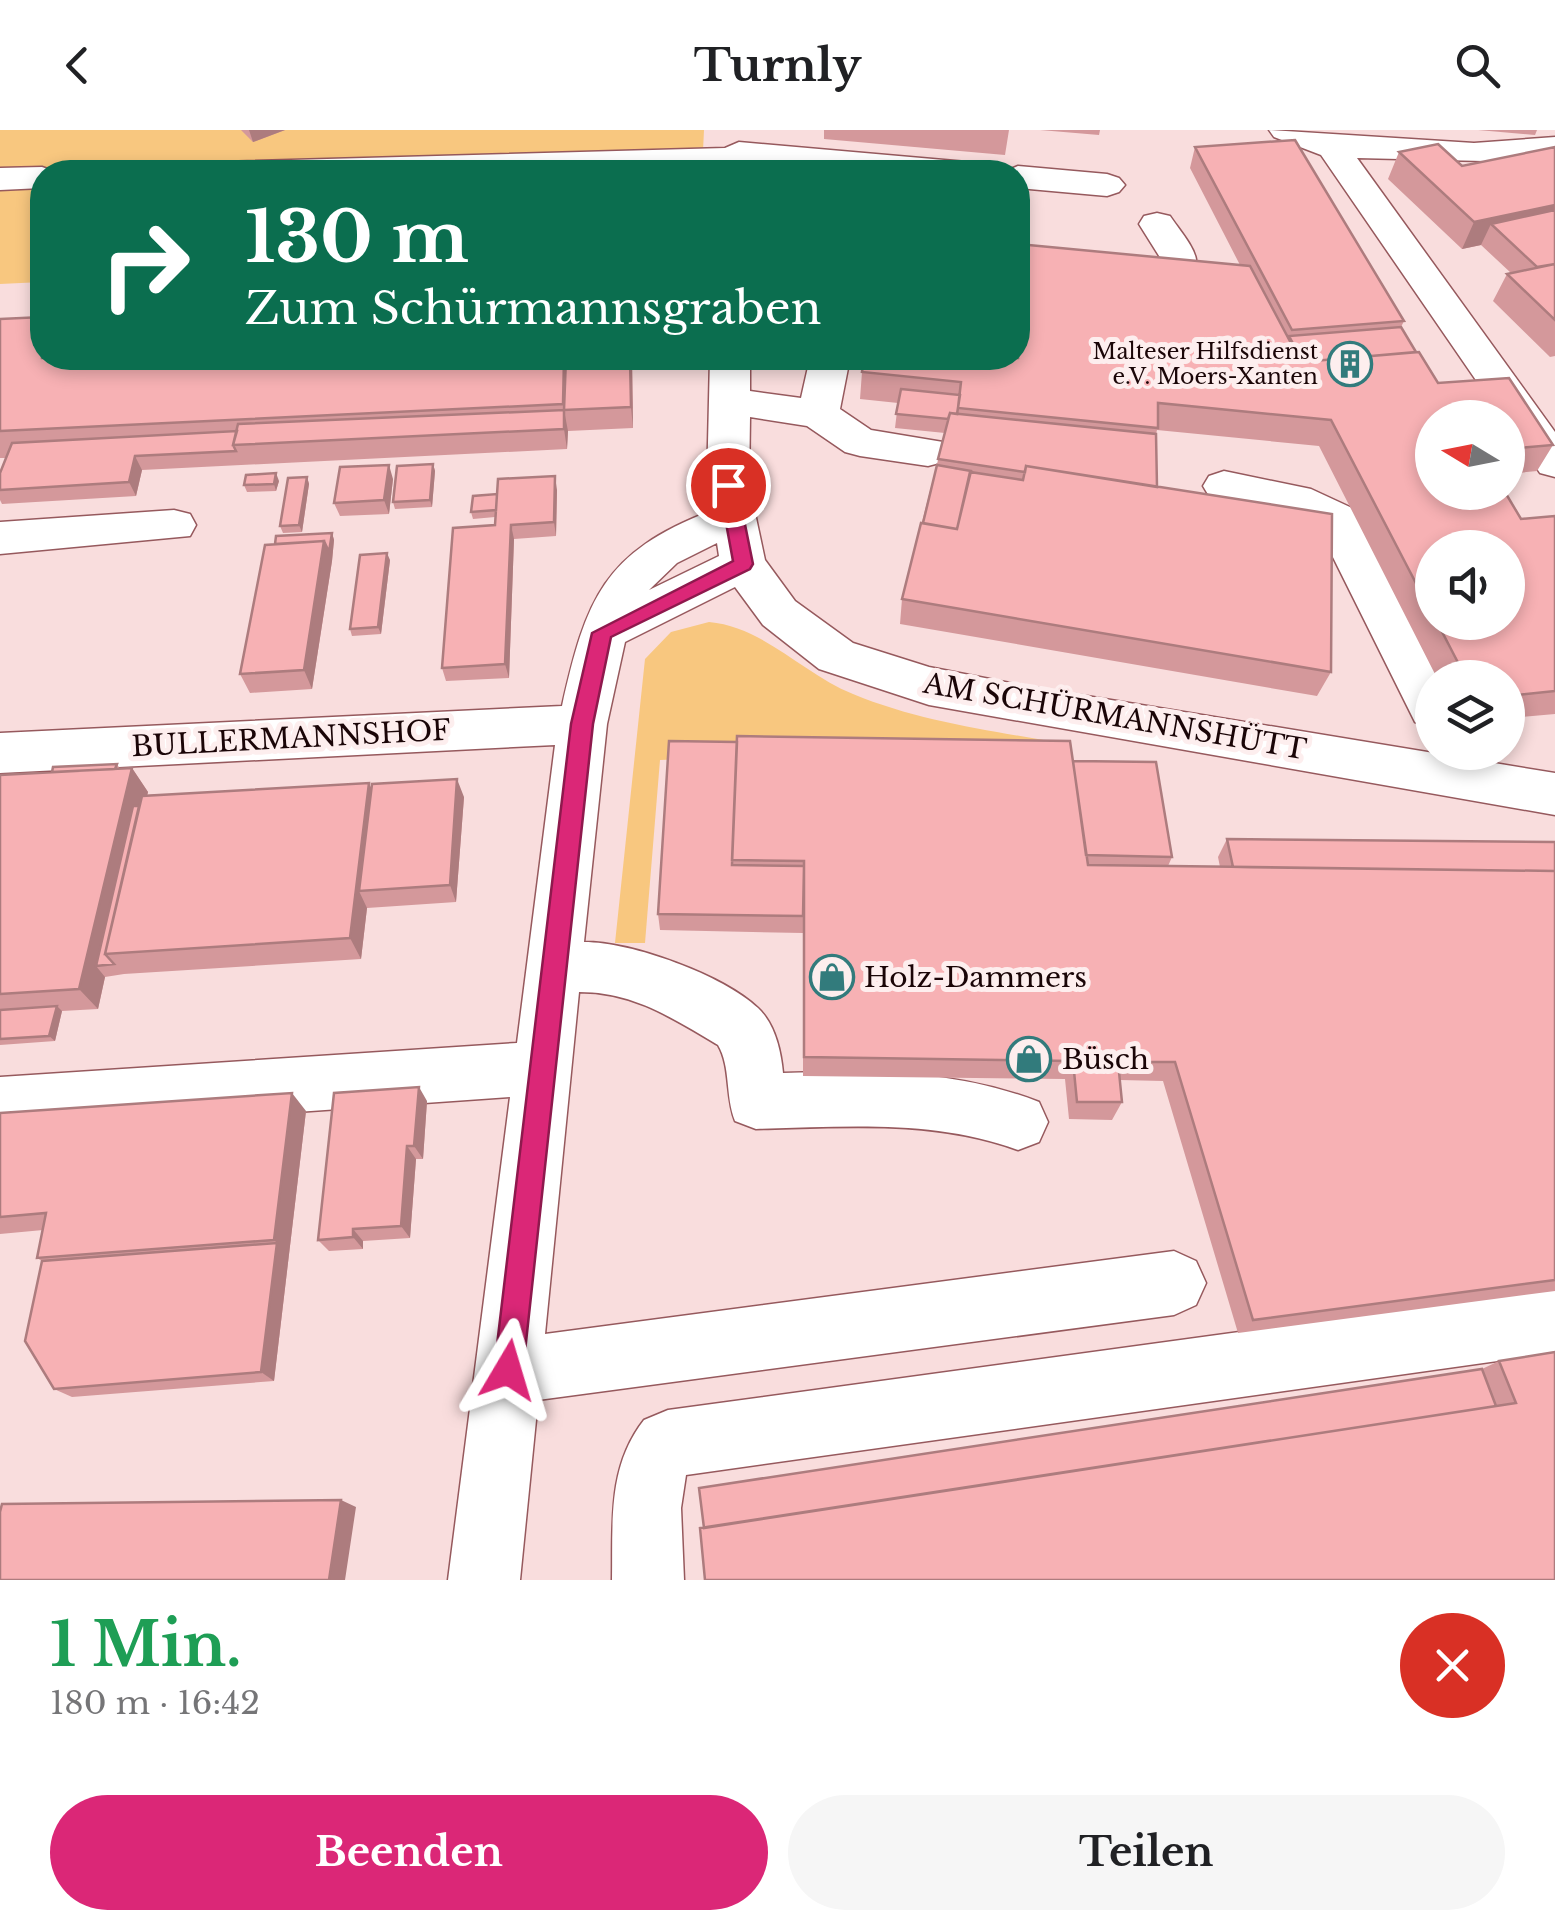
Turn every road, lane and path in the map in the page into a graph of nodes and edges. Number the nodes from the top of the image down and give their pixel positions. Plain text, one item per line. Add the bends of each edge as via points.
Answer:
1 (1286, 130) edge
2 (1555, 147) edge
3 (1334, 148) junction
4 (739, 153) edge
5 (549, 160) edge
6 (823, 160) edge
7 (1030, 178) edge
8 (30, 179) edge
9 (0, 180) edge
10 (1107, 185) dead end
11 (1157, 224) dead end
12 (1030, 258) edge
13 (729, 370) edge
14 (827, 370) edge
15 (1555, 390) edge
16 (1513, 399) junction
17 (728, 401) junction
18 (818, 414) junction
19 (928, 452) dead end
20 (1555, 463) edge
21 (1224, 486) dead end
22 (174, 526) dead end
23 (0, 538) edge
24 (738, 542) junction
25 (1415, 675) edge
26 (582, 724) junction
27 (0, 753) edge
28 (1415, 759) edge
29 (1474, 770) edge
30 (1555, 794) edge
31 (554, 967) junction
32 (543, 1068) junction
33 (0, 1105) edge
34 (1018, 1122) dead end
35 (1174, 1283) dead end
36 (1555, 1320) edge
37 (508, 1370) junction
38 (484, 1580) edge
39 (648, 1580) edge

1 - 3 street
2 - 3 street via 1528,154 1383,144
3 - 16 street
4 - 5 street
4 - 6 street
7 - 10 street
8 - 9 street
11 - 12 street via 1180,257 1174,271
13 - 17 street, AM SCHÜRMANNSHÜTT
14 - 18 street
15 - 16 street
16 - 20 street
17 - 18 street
17 - 24 street, AM SCHÜRMANNSHÜTT via 726,452
18 - 19 street via 860,442
21 - 25 street via 1287,496 1336,519
22 - 23 street
24 - 26 street via 602,633
24 - 28 street, AM SCHÜRMANNSHÜTT via 779,614 836,656 929,686
26 - 27 street, BULLERMANNSHOF
26 - 31 street
29 - 30 street, AM SCHÜRMANNSHÜTT
31 - 32 street
31 - 34 street via 612,968 667,985 738,1027 752,1050 756,1101 931,1101 994,1111
32 - 33 street
32 - 37 street
35 - 37 street
36 - 39 street via 668,1444 653,1458
37 - 38 street

